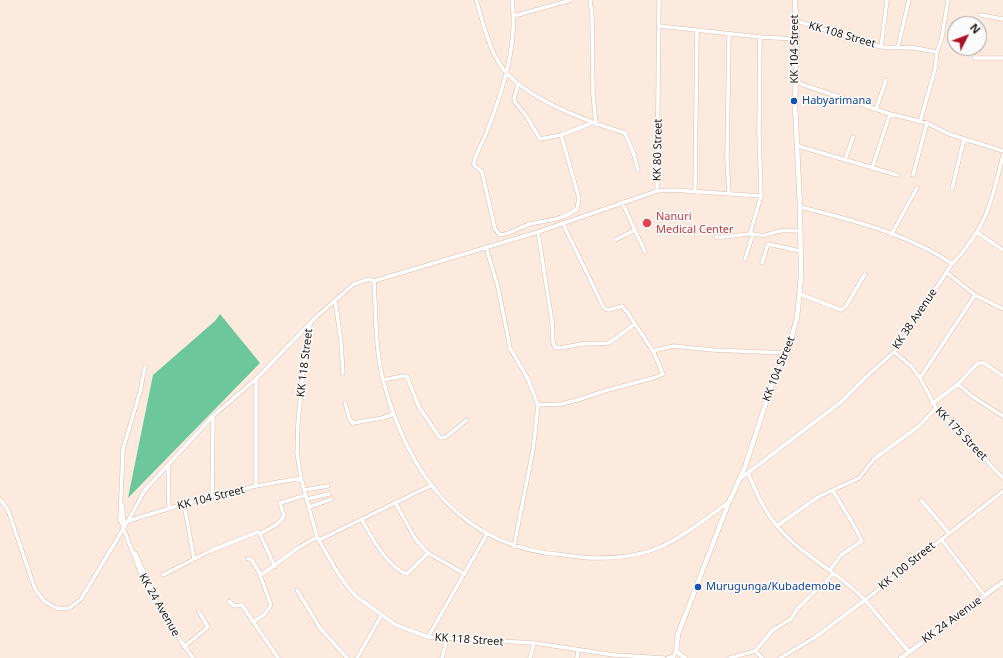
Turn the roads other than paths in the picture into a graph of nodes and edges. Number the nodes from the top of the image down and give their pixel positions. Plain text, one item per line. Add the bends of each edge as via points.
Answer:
1 (476, 0) edge
2 (512, 0) edge
3 (571, 0) edge
4 (590, 0) edge
5 (659, 0) edge
6 (795, 0) edge
7 (887, 0) edge
8 (909, 0) edge
9 (948, 0) edge
10 (980, 15) dead end
11 (514, 16) junction
12 (1003, 20) edge
13 (796, 21) junction
14 (659, 26) junction
15 (697, 30) junction
16 (729, 34) junction
17 (760, 37) junction
18 (797, 39) junction
19 (898, 46) junction
20 (881, 47) junction
21 (937, 52) junction
22 (974, 58) dead end
23 (1003, 58) edge
24 (507, 74) junction
25 (886, 80) dead end
26 (795, 82) junction
27 (518, 85) junction
28 (876, 109) junction
29 (890, 114) junction
30 (920, 122) junction
31 (927, 123) junction
32 (594, 124) junction
33 (561, 135) junction
34 (853, 137) dead end
35 (964, 139) junction
36 (798, 146) junction
37 (1003, 151) edge
38 (1003, 155) edge
39 (845, 160) junction
40 (872, 168) junction
41 (638, 170) dead end
42 (897, 175) dead end
43 (912, 175) dead end
44 (917, 188) dead end
45 (952, 189) dead end
46 (657, 191) junction
47 (694, 192) junction
48 (729, 194) junction
49 (761, 196) junction
50 (622, 202) junction
51 (800, 207) junction
52 (563, 224) junction
53 (635, 230) junction
54 (799, 231) junction
55 (538, 232) junction
56 (978, 232) junction
57 (751, 234) junction
58 (891, 235) junction
59 (716, 237) dead end
60 (615, 240) dead end
61 (486, 248) junction
62 (1003, 250) edge
63 (800, 251) junction
64 (645, 252) dead end
65 (745, 259) dead end
66 (762, 263) dead end
67 (952, 264) junction
68 (946, 272) junction
69 (865, 274) dead end
70 (374, 281) junction
71 (800, 294) junction
72 (975, 295) junction
73 (335, 300) junction
74 (1003, 309) edge
75 (310, 324) junction
76 (635, 324) junction
77 (653, 351) junction
78 (894, 352) junction
79 (787, 353) junction
80 (145, 367) dead end
81 (343, 374) dead end
82 (1003, 376) edge
83 (920, 378) junction
84 (256, 379) junction
85 (383, 380) junction
86 (958, 384) junction
87 (345, 403) dead end
88 (932, 404) junction
89 (538, 405) junction
90 (936, 408) junction
91 (394, 414) junction
92 (213, 416) junction
93 (1003, 416) edge
94 (467, 420) dead end
95 (168, 465) junction
96 (748, 473) junction
97 (301, 478) junction
98 (740, 478) junction
99 (1003, 478) edge
100 (432, 485) junction
101 (256, 486) junction
102 (328, 486) dead end
103 (833, 491) junction
104 (1003, 491) edge
105 (305, 492) junction
106 (329, 494) dead end
107 (212, 498) junction
108 (0, 499) edge
109 (307, 500) junction
110 (332, 500) dead end
111 (921, 500) dead end
112 (395, 502) junction
113 (729, 502) junction
114 (184, 504) junction
115 (309, 507) junction
116 (170, 508) junction
117 (362, 520) junction
118 (128, 521) junction
119 (777, 526) junction
120 (123, 528) junction
121 (948, 533) junction
122 (260, 534) junction
123 (486, 534) junction
124 (318, 539) junction
125 (941, 539) junction
126 (514, 546) junction
127 (428, 553) junction
128 (194, 559) junction
129 (248, 559) dead end
130 (275, 567) junction
131 (830, 570) junction
132 (834, 573) junction
133 (465, 574) junction
134 (163, 575) dead end
135 (260, 575) junction
136 (1003, 582) edge
137 (297, 590) dead end
138 (985, 596) junction
139 (865, 600) junction
140 (229, 601) dead end
141 (199, 612) dead end
142 (381, 616) junction
143 (253, 622) junction
144 (428, 637) junction
145 (446, 640) junction
146 (534, 644) junction
147 (184, 647) junction
148 (578, 650) junction
149 (676, 651) junction
150 (755, 651) junction
151 (909, 652) junction
152 (682, 657) edge
153 (193, 658) edge
154 (278, 658) edge
155 (347, 658) edge
156 (357, 658) edge
157 (442, 658) edge
158 (530, 658) edge
159 (577, 658) edge
160 (664, 658) edge
161 (668, 658) edge
162 (730, 658) edge
163 (762, 658) edge
164 (780, 658) edge
165 (901, 658) edge

1 - 24 street via 496,58
2 - 11 street
3 - 11 street
4 - 32 street
5 - 14 street, KK 80 Street
6 - 13 street, KK 104 Street
7 - 20 street
8 - 19 street
9 - 21 street
10 - 12 street
11 - 24 street
13 - 18 street, KK 104 Street
13 - 20 street, KK 108 Street
14 - 15 street
14 - 46 street, KK 80 Street
15 - 16 street
15 - 47 street
16 - 17 street
16 - 48 street via 726,159
17 - 18 street
17 - 49 street
18 - 26 street, KK 104 Street
19 - 20 street, KK 108 Street
19 - 21 street, KK 108 Street
21 - 30 street via 933,80
22 - 23 street
24 - 27 street
24 - 33 street via 495,112 474,162 482,172 497,234 503,235 529,224 558,219 577,209 579,198
25 - 28 street
26 - 28 street
26 - 36 street, KK 104 Street
27 - 32 street
27 - 33 street via 515,102 527,117 537,137 543,140
28 - 29 street
29 - 30 street
29 - 40 street
30 - 31 street
31 - 35 street
31 - 43 street
32 - 33 street
32 - 41 street via 625,133
34 - 39 street
35 - 37 street
35 - 45 street
36 - 39 street
36 - 51 street, KK 104 Street
38 - 56 street, KK 38 Avenue via 989,210
39 - 40 street
40 - 42 street
44 - 58 street
46 - 47 street
46 - 50 street, KK 80 Street
47 - 48 street
48 - 49 street
49 - 57 street
50 - 52 street, KK 80 Street
50 - 53 street
51 - 54 street, KK 104 Street
51 - 58 street via 864,224
52 - 55 street, KK 80 Street
52 - 76 street via 604,308 610,310 622,306
53 - 60 street
53 - 64 street
54 - 57 street via 777,230 765,235
54 - 63 street, KK 104 Street
55 - 61 street, KK 80 Street
55 - 76 street via 555,347 609,343
56 - 62 street
56 - 67 street, KK 38 Avenue
57 - 59 street
57 - 65 street
58 - 67 street via 934,251
61 - 70 street, KK 80 Street
61 - 89 street via 498,287 510,348 528,379
63 - 66 street via 768,244
63 - 71 street, KK 104 Street
67 - 68 street, KK 38 Avenue
68 - 72 street
68 - 78 street, KK 38 Avenue
69 - 71 street via 841,310
70 - 73 street, KK 80 Street via 360,281
70 - 85 street
71 - 79 street, KK 104 Street via 793,336
72 - 74 street
72 - 83 street
73 - 75 street, KK 80 Street
73 - 81 street
75 - 84 street, KK 80 Street
75 - 97 street, KK 118 Street via 298,423 297,454
76 - 77 street
77 - 79 street via 673,346
77 - 89 street via 662,371 659,377 572,401
78 - 83 street, KK 175 Street via 911,366
78 - 96 street, KK 38 Avenue via 841,402
79 - 98 street, KK 104 Street via 772,384
80 - 120 street, KK 24 Avenue via 140,392 125,436 120,519
82 - 86 street via 981,362
83 - 88 street, KK 175 Street
84 - 92 street, KK 80 Street
84 - 101 street
85 - 91 street
85 - 94 street via 407,377 419,407 440,438 446,437
86 - 88 street
86 - 93 street
87 - 91 street via 353,423
88 - 90 street, KK 175 Street
89 - 126 street via 533,450
90 - 99 street, KK 175 Street
90 - 103 street via 919,426 874,459 858,478
91 - 100 street via 406,444
92 - 95 street, KK 80 Street
92 - 107 street
95 - 116 street
95 - 118 street, KK 80 Street via 141,494
96 - 98 street, KK 38 Avenue
96 - 119 street via 761,502
97 - 101 street, KK 104 Street
97 - 105 street, KK 118 Street
98 - 113 street, KK 104 Street
100 - 112 street
100 - 123 street via 466,521
101 - 107 street, KK 104 Street
102 - 105 street
103 - 119 street via 818,497
103 - 131 street via 862,541 841,555
104 - 121 street, KK 100 Street
105 - 109 street, KK 118 Street
105 - 122 street via 280,503 284,516 273,528
106 - 109 street
107 - 114 street, KK 104 Street
108 - 120 street via 8,510 35,590 44,601 56,608 66,609 80,599
109 - 115 street, KK 118 Street
110 - 115 street
111 - 121 street
112 - 117 street
112 - 127 street via 416,540
113 - 126 street via 660,549 632,556 592,558 544,554
113 - 149 street, KK 104 Street via 678,634
114 - 116 street, KK 104 Street
114 - 128 street
115 - 124 street, KK 118 Street
116 - 118 street, KK 104 Street
117 - 124 street
117 - 127 street via 381,551 401,572 411,572
118 - 120 street
119 - 131 street
120 - 147 street, KK 24 Avenue via 142,577
121 - 125 street, KK 100 Street
122 - 128 street via 254,533
122 - 130 street
123 - 126 street
123 - 133 street
124 - 130 street via 293,552
124 - 142 street, KK 118 Street via 347,586
125 - 138 street
125 - 139 street, KK 100 Street
127 - 133 street
128 - 134 street
129 - 135 street via 251,559
130 - 135 street
131 - 132 street
132 - 139 street
132 - 150 street via 797,608 791,619 773,630
133 - 144 street
135 - 143 street via 271,605 265,614
136 - 138 street, KK 24 Avenue
137 - 155 street via 320,628
138 - 151 street, KK 24 Avenue
139 - 151 street
139 - 164 street, KK 100 Street via 814,638
140 - 143 street via 234,606 242,605
141 - 147 street via 208,627
142 - 144 street, KK 118 Street via 396,625
142 - 156 street
143 - 154 street
144 - 145 street, KK 118 Street
145 - 146 street, KK 118 Street
145 - 157 street
146 - 148 street, KK 118 Street
146 - 158 street
147 - 153 street, KK 24 Avenue
148 - 159 street
148 - 160 street, KK 118 Street
149 - 152 street
149 - 161 street via 674,656
150 - 162 street
150 - 163 street
151 - 165 street, KK 24 Avenue

